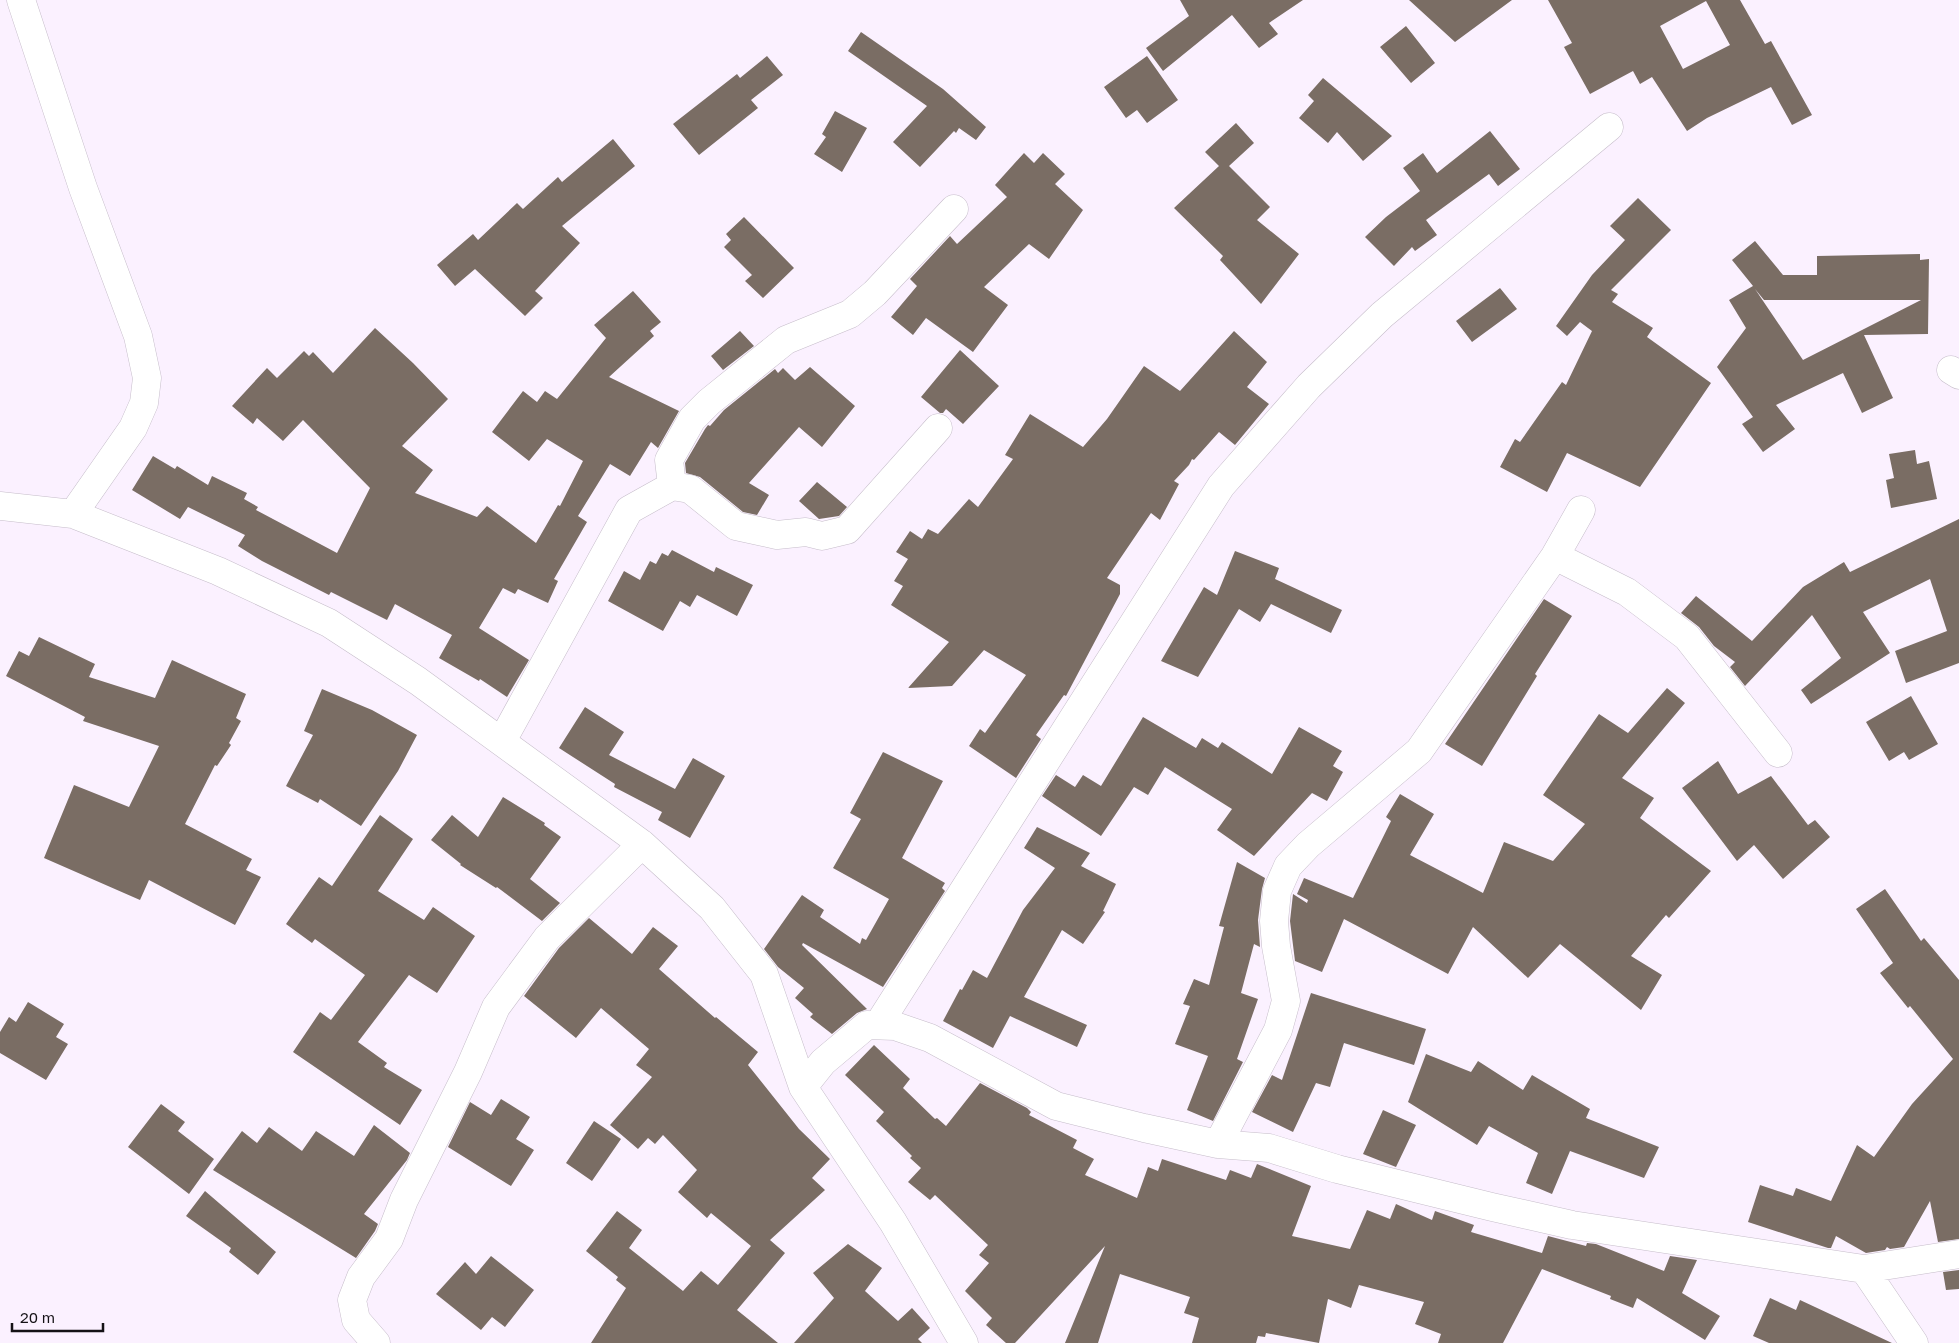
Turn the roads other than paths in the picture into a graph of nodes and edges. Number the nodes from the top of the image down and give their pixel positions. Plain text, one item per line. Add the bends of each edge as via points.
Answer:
1 (21, 0) edge
2 (1609, 127) dead end
3 (954, 209) dead end
4 (938, 428) dead end
5 (672, 486) junction
6 (0, 506) edge
7 (1581, 510) dead end
8 (73, 514) junction
9 (1555, 556) junction
10 (502, 741) junction
11 (1778, 753) dead end
12 (642, 844) junction
13 (878, 1025) junction
14 (804, 1087) junction
15 (1218, 1144) junction
16 (1959, 1254) edge
17 (1864, 1269) junction
18 (376, 1343) edge
19 (964, 1343) edge
20 (1914, 1343) edge

1 - 8 street via 83,188 138,336 147,378 144,403 133,428
2 - 13 street via 1382,315 1309,386 1221,486
3 - 5 street via 875,293 850,314 786,340 709,402 692,419 669,460
4 - 5 street via 847,530 822,536 806,532 777,535 736,526 690,489
5 - 10 street via 629,510
6 - 8 street
7 - 9 street
8 - 10 street via 218,571 329,623
9 - 11 street via 1628,592 1686,637
9 - 15 street via 1419,751 1308,845 1288,866 1277,891 1274,921 1286,1001 1278,1030
10 - 12 street
12 - 14 street via 712,908 764,974
12 - 18 street via 547,938 496,1007 468,1072 404,1200 389,1239 361,1277 352,1300 356,1320
13 - 14 street via 866,1025 823,1062
13 - 15 street via 905,1028 930,1038 1056,1106
14 - 19 street via 893,1222
15 - 17 street via 1269,1148 1337,1169 1572,1224
16 - 17 street
17 - 20 street

